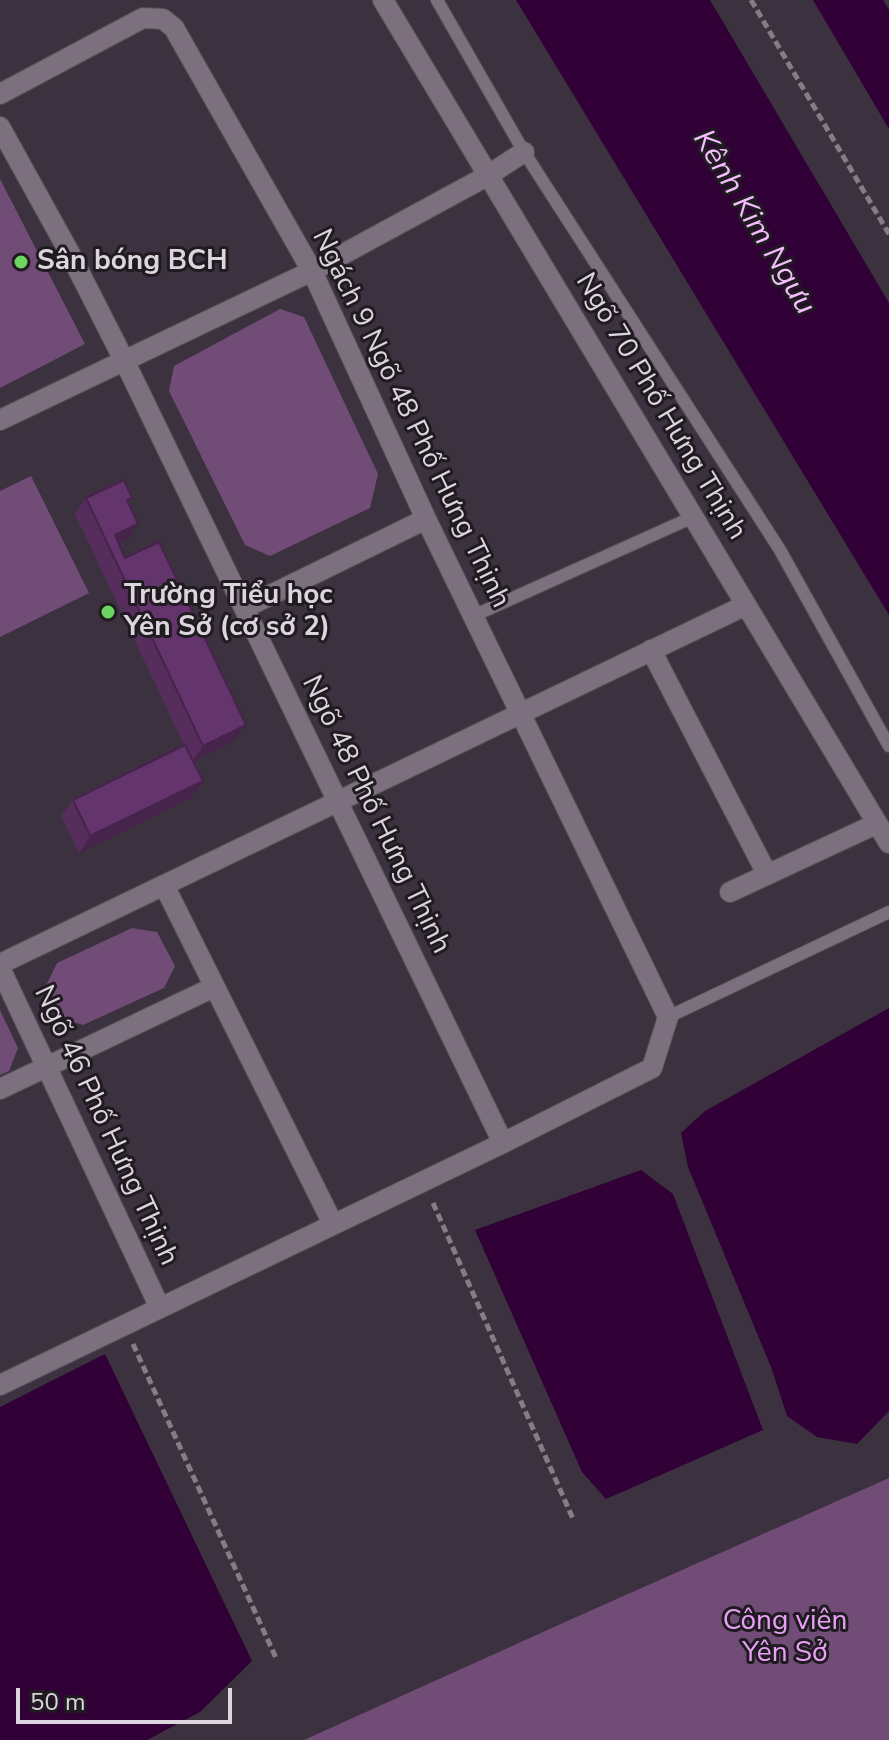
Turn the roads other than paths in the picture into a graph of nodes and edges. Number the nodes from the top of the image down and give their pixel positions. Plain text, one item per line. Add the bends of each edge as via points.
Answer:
1 (383, 0) edge
2 (437, 0) edge
3 (0, 94) edge
4 (0, 127) edge
5 (524, 152) junction
6 (487, 176) junction
7 (312, 271) junction
8 (124, 360) junction
9 (0, 420) edge
10 (693, 517) junction
11 (426, 519) junction
12 (746, 605) junction
13 (244, 608) junction
14 (473, 616) junction
15 (651, 650) junction
16 (520, 712) junction
17 (889, 746) edge
18 (336, 801) junction
19 (876, 824) junction
20 (889, 843) edge
21 (767, 874) junction
22 (164, 885) junction
23 (730, 892) dead end
24 (889, 912) edge
25 (0, 966) edge
26 (214, 987) junction
27 (668, 1017) junction
28 (47, 1067) junction
29 (0, 1089) edge
30 (503, 1143) junction
31 (333, 1224) junction
32 (160, 1308) junction
33 (0, 1385) edge

1 - 6 street, Ngõ 70 Phố Hưng Thịnh
2 - 5 lane
3 - 7 street, Ngách 9 Ngõ 48 Phố Hưng Thịnh via 143,18 163,19 174,28
4 - 8 street, Ngõ 48 Phố Hưng Thịnh
5 - 6 street
5 - 17 lane via 780,550
6 - 7 street
6 - 10 street, Ngõ 70 Phố Hưng Thịnh
7 - 8 street
7 - 11 street, Ngách 9 Ngõ 48 Phố Hưng Thịnh
8 - 9 street
8 - 13 street, Ngõ 48 Phố Hưng Thịnh
10 - 12 street, Ngõ 70 Phố Hưng Thịnh
10 - 14 lane
11 - 13 street
11 - 14 street, Ngách 9 Ngõ 48 Phố Hưng Thịnh
12 - 15 street
12 - 19 street, Ngõ 70 Phố Hưng Thịnh
13 - 18 street, Ngõ 48 Phố Hưng Thịnh
14 - 16 street, Ngách 9 Ngõ 48 Phố Hưng Thịnh
15 - 16 street
15 - 21 street
16 - 18 street
16 - 27 street, Ngách 9 Ngõ 48 Phố Hưng Thịnh
18 - 22 street
18 - 30 street, Ngõ 48 Phố Hưng Thịnh
19 - 20 street, Ngõ 70 Phố Hưng Thịnh
19 - 21 street
21 - 23 street
22 - 25 street
22 - 26 street
24 - 27 lane
25 - 28 street, Ngõ 46 Phố Hưng Thịnh
26 - 28 street
26 - 31 street
27 - 30 street via 652,1068
28 - 29 street
28 - 32 street, Ngõ 46 Phố Hưng Thịnh
30 - 31 street
31 - 32 street
32 - 33 street

